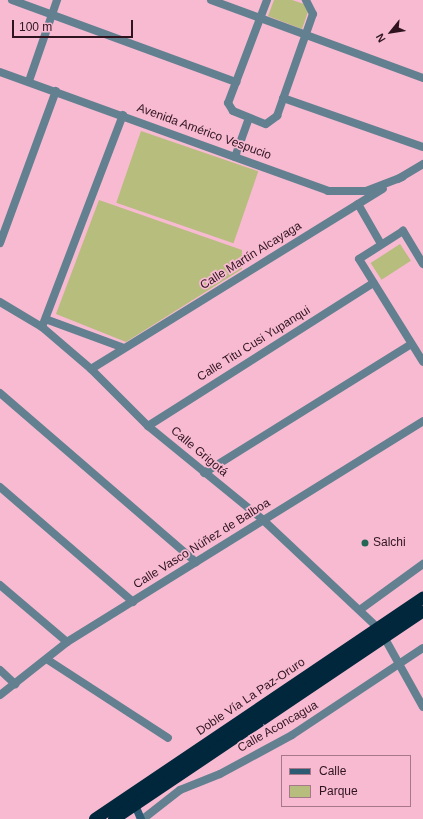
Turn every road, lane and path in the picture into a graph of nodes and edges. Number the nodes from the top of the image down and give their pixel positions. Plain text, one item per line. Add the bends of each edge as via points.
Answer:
1 (12, 0) edge
2 (57, 0) edge
3 (211, 0) edge
4 (267, 0) edge
5 (306, 0) edge
6 (52, 14) junction
7 (259, 18) junction
8 (305, 36) junction
9 (0, 72) edge
10 (423, 78) edge
11 (29, 81) junction
12 (236, 82) junction
13 (56, 90) junction
14 (283, 98) junction
15 (122, 115) junction
16 (249, 118) junction
17 (423, 147) edge
18 (235, 157) junction
19 (423, 164) edge
20 (402, 177) junction
21 (358, 204) junction
22 (0, 243) edge
23 (381, 244) junction
24 (420, 253) edge
25 (423, 264) edge
26 (373, 283) junction
27 (0, 302) edge
28 (48, 320) junction
29 (42, 327) junction
30 (411, 344) junction
31 (124, 348) junction
32 (423, 362) edge
33 (91, 369) junction
34 (0, 393) edge
35 (423, 421) edge
36 (148, 426) junction
37 (204, 473) junction
38 (0, 487) edge
39 (262, 520) junction
40 (196, 562) junction
41 (423, 564) edge
42 (0, 585) edge
43 (423, 598) edge
44 (133, 602) junction
45 (361, 609) junction
46 (423, 611) edge
47 (381, 633) junction
48 (67, 642) junction
49 (423, 648) edge
50 (48, 660) junction
51 (400, 664) junction
52 (0, 670) edge
53 (16, 684) junction
54 (0, 695) edge
55 (423, 707) edge
56 (168, 738) dead end
57 (135, 805) junction
58 (117, 815) edge
59 (95, 819) edge
60 (142, 819) edge

1 - 6 street
2 - 6 street
3 - 7 street
4 - 7 street
5 - 8 street via 313,14
6 - 11 street
6 - 12 street
7 - 8 street
7 - 12 street
8 - 10 street
8 - 14 street
9 - 11 street, Avenida Américo Vespucio
11 - 13 street, Avenida Américo Vespucio
12 - 16 street via 229,108
13 - 15 street, Avenida Américo Vespucio
13 - 22 street
14 - 16 street via 270,124
14 - 17 street
15 - 18 street, Avenida Américo Vespucio
15 - 28 street
16 - 18 street
18 - 20 street, Avenida Américo Vespucio via 328,191 366,191
19 - 20 street, Calle Martín Alcayaga
20 - 21 street, Calle Martín Alcayaga
21 - 23 street
21 - 31 street, Calle Martín Alcayaga
23 - 24 street via 403,231
23 - 26 street via 360,259
24 - 25 street
26 - 30 street
26 - 36 street, Calle Titu Cusi Yupanqui
27 - 29 street, Calle Grigotá
28 - 29 street
28 - 31 street
29 - 33 street, Calle Grigotá
30 - 32 street
30 - 37 street
31 - 33 street, Calle Martín Alcayaga
33 - 36 street, Calle Grigotá
34 - 40 street
35 - 39 street, Calle Vasco Núñez de Balboa
36 - 37 street, Calle Grigotá
37 - 39 street, Calle Grigotá
38 - 44 street
39 - 40 street, Calle Vasco Núñez de Balboa
39 - 45 street, Calle Grigotá
40 - 44 street, Calle Vasco Núñez de Balboa
41 - 45 street
42 - 48 street
43 - 47 highway, Doble Vía La Paz-Oruro
44 - 48 street, Calle Vasco Núñez de Balboa
45 - 47 street, Calle Grigotá
46 - 47 highway, Doble Vía La Paz-Oruro
47 - 51 street, Calle Grigotá
47 - 57 highway, Doble Vía La Paz-Oruro
47 - 58 highway, Doble Vía La Paz-Oruro
48 - 50 street, Calle Vasco Núñez de Balboa
49 - 51 street, Calle Aconcagua
50 - 53 street, Calle Vasco Núñez de Balboa
50 - 56 street
51 - 55 street, Calle Grigotá
51 - 60 street, Calle Aconcagua via 292,735 220,774 180,790
52 - 53 street
53 - 54 street, Calle Vasco Núñez de Balboa
57 - 58 highway, Doble Vía La Paz-Oruro
57 - 60 street
58 - 59 highway, Doble Vía La Paz-Oruro

